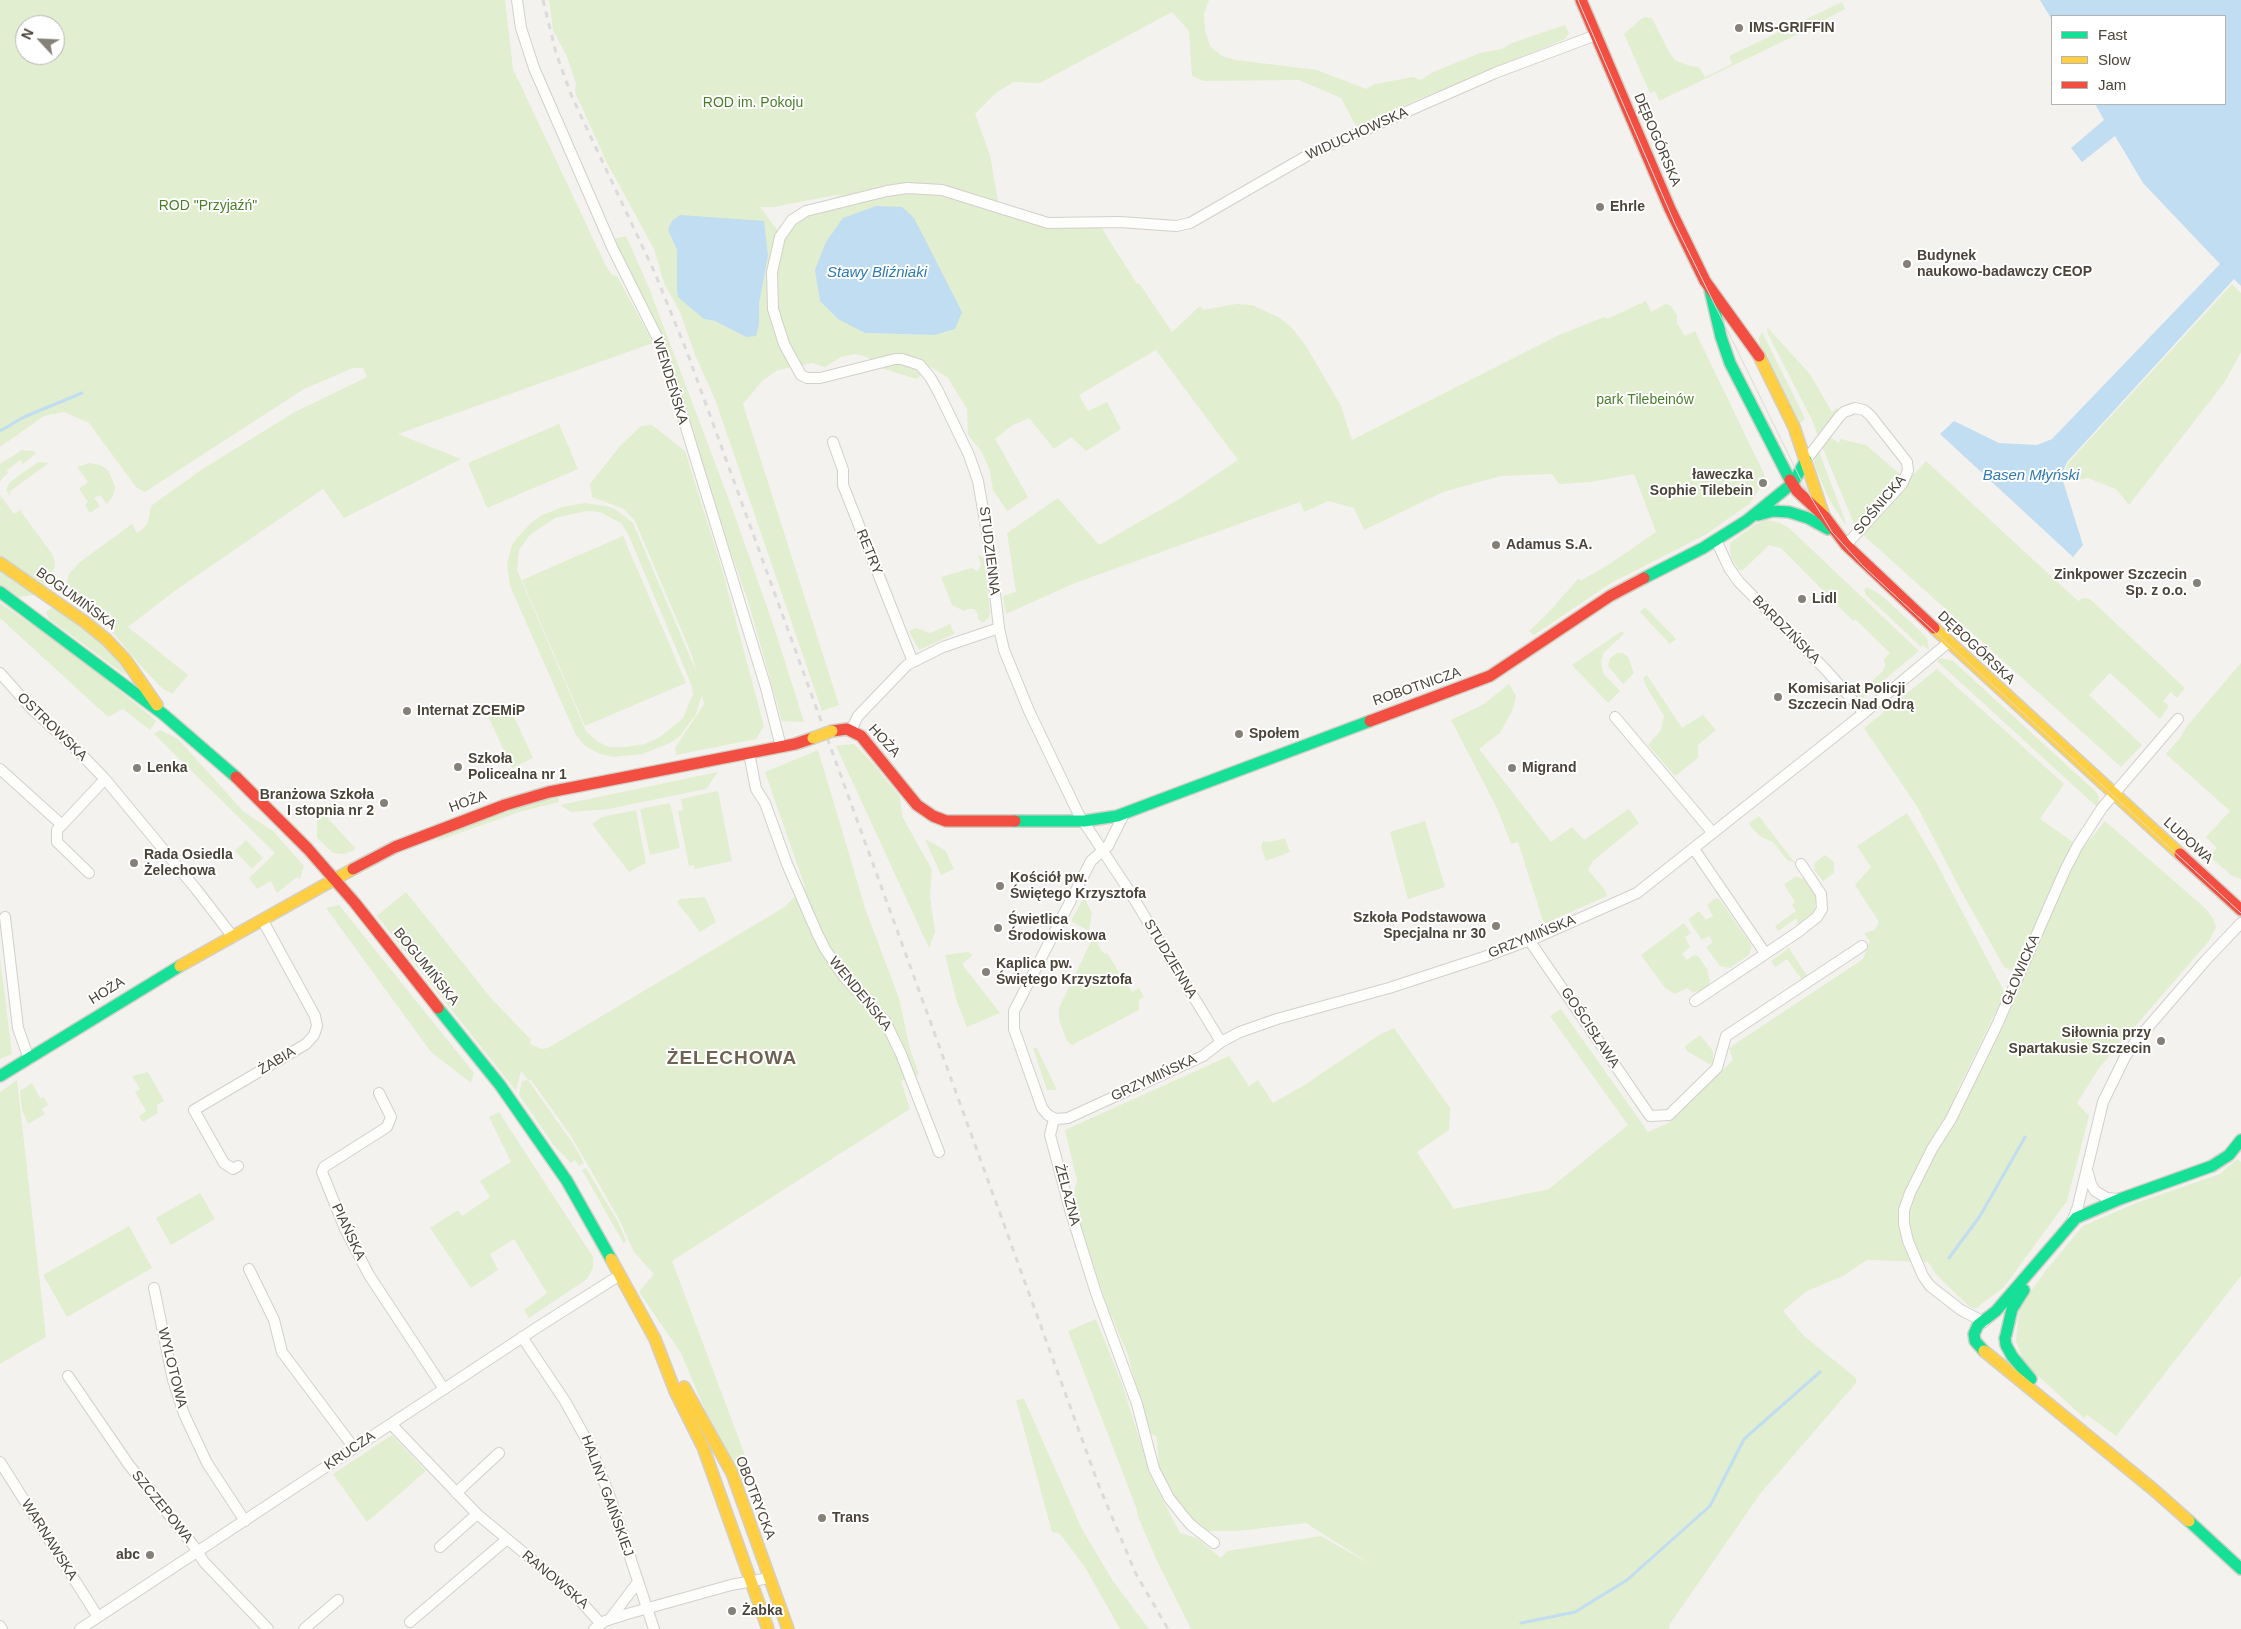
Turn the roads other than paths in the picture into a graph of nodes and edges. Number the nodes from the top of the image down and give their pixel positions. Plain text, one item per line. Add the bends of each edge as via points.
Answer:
1 (517, 0) edge
2 (1580, 0) edge
3 (1596, 35) junction
4 (1710, 290) junction
5 (801, 375) joint
6 (833, 442) dead end
7 (1776, 454) junction
8 (1806, 460) junction
9 (1792, 483) junction
10 (1772, 491) junction
11 (1822, 512) junction
12 (1735, 528) junction
13 (1716, 540) junction
14 (1846, 545) junction
15 (0, 563) edge
16 (0, 592) edge
17 (999, 628) junction
18 (1949, 642) junction
19 (913, 662) junction
20 (0, 673) edge
21 (1864, 713) junction
22 (163, 714) junction
23 (1615, 717) dead end
24 (2178, 719) dead end
25 (852, 730) junction
26 (781, 747) junction
27 (749, 753) junction
28 (0, 769) edge
29 (104, 780) junction
30 (2114, 794) junction
31 (1124, 814) junction
32 (1084, 821) junction
33 (62, 825) junction
34 (1713, 833) junction
35 (1694, 849) junction
36 (1104, 851) junction
37 (1801, 864) dead end
38 (89, 873) dead end
39 (334, 878) junction
40 (2241, 910) edge
41 (5, 917) dead end
42 (263, 920) junction
43 (2241, 923) edge
44 (233, 937) junction
45 (1529, 940) junction
46 (1862, 946) dead end
47 (1766, 953) junction
48 (1695, 1001) dead end
49 (1221, 1042) junction
50 (29, 1059) junction
51 (0, 1076) edge
52 (379, 1093) dead end
53 (1054, 1119) junction
54 (2241, 1140) edge
55 (939, 1152) dead end
56 (2088, 1165) junction
57 (238, 1166) dead end
58 (2120, 1199) junction
59 (2071, 1223) junction
60 (2055, 1242) junction
61 (249, 1269) dead end
62 (620, 1275) junction
63 (154, 1288) dead end
64 (1961, 1310) junction
65 (1984, 1321) junction
66 (1975, 1332) junction
67 (2005, 1336) junction
68 (522, 1337) junction
69 (1983, 1350) junction
70 (664, 1360) junction
71 (68, 1376) dead end
72 (444, 1389) junction
73 (2066, 1420) junction
74 (392, 1424) junction
75 (354, 1448) junction
76 (499, 1453) dead end
77 (0, 1462) edge
78 (456, 1493) junction
79 (477, 1514) junction
80 (245, 1521) junction
81 (506, 1540) junction
82 (1214, 1543) dead end
83 (440, 1547) dead end
84 (198, 1552) junction
85 (2241, 1568) edge
86 (769, 1578) junction
87 (750, 1580) junction
88 (638, 1582) junction
89 (338, 1600) dead end
90 (647, 1609) junction
91 (98, 1617) junction
92 (410, 1622) dead end
93 (601, 1624) edge
94 (0, 1626) edge
95 (2, 1629) edge
96 (80, 1629) edge
97 (268, 1629) edge
98 (304, 1629) edge
99 (654, 1629) edge
100 (768, 1629) edge
101 (788, 1629) edge

1 - 26 street, WENDEŃSKA via 526,44 542,86 612,247 660,343 766,688
2 - 3 street, DĘBOGÓRSKA
3 - 4 street, DĘBOGÓRSKA via 1670,209
3 - 5 street, WIDUCHOWSKA via 1495,73 1310,154 1190,223 1176,226 1120,222 1048,223 962,195 925,188 887,190 806,210 792,220 780,238 772,282 773,309 779,334
4 - 7 street, DĘBOGÓRSKA via 1730,363
4 - 8 street, DĘBOGÓRSKA via 1755,349 1794,427
5 - 17 street, STUDZIENNA via 820,378 895,359 910,361 925,370 970,456 978,481
6 - 19 street, RETRY via 843,470 842,486
7 - 9 street, DĘBOGÓRSKA
7 - 10 street, ROBOTNICZA via 1779,469
8 - 9 street
8 - 11 street, DĘBOGÓRSKA
8 - 14 street, SOŚNICKA via 1838,417 1855,408 1870,416 1907,462 1908,470 1902,484
9 - 10 street, ROBOTNICZA
9 - 11 street, DĘBOGÓRSKA
9 - 12 street, ROBOTNICZA via 1766,507
10 - 12 street, ROBOTNICZA
11 - 14 street, DĘBOGÓRSKA
12 - 13 street, ROBOTNICZA
12 - 14 street, ROBOTNICZA via 1762,514 1789,512 1818,523
13 - 21 street, BARDZIŃSKA via 1739,582
13 - 31 street, ROBOTNICZA via 1610,596 1507,666 1479,681 1359,723
14 - 18 street, DĘBOGÓRSKA
15 - 22 street, BOGUMIŃSKA via 107,640 125,659
16 - 22 street, BOGUMIŃSKA
17 - 19 street
17 - 32 street, STUDZIENNA via 1004,650 1041,738
18 - 21 street, GRZYMIŃSKA
18 - 30 street, DĘBOGÓRSKA
19 - 25 street via 900,671 858,716
20 - 29 street, OSTROWSKA
21 - 34 street, GRZYMIŃSKA
22 - 39 street, BOGUMIŃSKA via 253,792
23 - 34 street
24 - 30 street, GŁOWICKA
25 - 26 street, HOŻA, bridge via 832,731
25 - 32 street, HOŻA via 866,740 917,805 940,819 953,822
26 - 27 street, HOŻA
27 - 39 street, HOŻA via 549,792 505,805 395,847
27 - 55 street, WENDEŃSKA via 756,789 817,934 845,978 885,1021
28 - 33 street
29 - 33 street
29 - 44 street, OSTROWSKA
30 - 40 street, LUDOWA
30 - 64 street, GŁOWICKA via 2090,825 2065,870 1993,1033 1951,1119 1914,1184 1904,1210 1908,1241 1923,1276 1930,1286
31 - 32 street, ROBOTNICZA
31 - 36 street
32 - 36 street, STUDZIENNA
33 - 38 street via 56,835 57,842
34 - 35 street, GRZYMIŃSKA
35 - 45 street, GRZYMIŃSKA via 1637,893
35 - 47 street
36 - 49 street, STUDZIENNA
36 - 53 street via 1091,861 1014,1011 1014,1029 1042,1108
37 - 47 street via 1821,894 1822,909 1811,923
39 - 42 street, HOŻA
39 - 62 street, BOGUMIŃSKA via 529,1124 572,1189
41 - 50 street via 18,1028
42 - 44 street, HOŻA
42 - 57 street, ŻABIA via 315,1016 317,1026 306,1044 194,1110 224,1163 228,1167
43 - 56 street via 2129,1051 2106,1096
44 - 50 street, HOŻA via 146,985
45 - 46 street, GOŚCISŁAWA via 1650,1116 1669,1115 1717,1068 1726,1036
45 - 49 street, GRZYMIŃSKA via 1390,988 1253,1027
47 - 48 street
49 - 53 street, GRZYMIŃSKA via 1203,1056 1176,1069 1068,1118
50 - 51 street, HOŻA
52 - 72 street, PIAŃSKA via 391,1116 387,1127 328,1163 322,1172 345,1229 369,1275
53 - 82 street, ŻELAZNA via 1050,1134 1071,1213 1136,1404 1154,1469 1169,1498 1191,1526
54 - 58 street via 2229,1155 2212,1166
56 - 58 street via 2088,1177 2094,1189 2104,1196
56 - 59 street
58 - 59 street via 2088,1211
59 - 60 street
60 - 65 street
60 - 67 street via 2014,1304
61 - 75 street via 274,1320 282,1352
62 - 68 street, KRUCZA
62 - 70 street, OBOTRYCKA
63 - 80 street, WYLOTOWA via 173,1380 184,1414 207,1463
64 - 65 street, GŁOWICKA
64 - 66 street, GŁOWICKA
65 - 66 street
65 - 67 street via 1999,1323
66 - 69 street via 1976,1343
67 - 69 street via 1998,1349
67 - 73 street via 2013,1359
68 - 72 street, KRUCZA
68 - 88 street, HALINY GAIŃSKIEJ via 566,1400 586,1438
69 - 73 street
70 - 86 street, OBOTRYCKA via 682,1383 732,1473
70 - 87 street, OBOTRYCKA via 675,1391 703,1447
71 - 84 street, SZCZEPOWA via 129,1465
72 - 74 street, KRUCZA
73 - 85 street via 2159,1495
74 - 75 street, KRUCZA
74 - 78 street, RANOWSKA
75 - 80 street, KRUCZA
76 - 78 street
77 - 91 street, WARNAWSKA
78 - 79 street, RANOWSKA
79 - 81 street, RANOWSKA
79 - 83 street
80 - 84 street, KRUCZA
81 - 92 street
81 - 93 street, RANOWSKA via 576,1596
84 - 91 street, KRUCZA
84 - 97 street, SZCZEPOWA
86 - 87 street
86 - 101 street, OBOTRYCKA
87 - 90 street
87 - 100 street, OBOTRYCKA
88 - 90 street, HALINY GAIŃSKIEJ
88 - 93 street
89 - 98 street
90 - 93 street
90 - 99 street, HALINY GAIŃSKIEJ
91 - 96 street, KRUCZA
94 - 95 street

